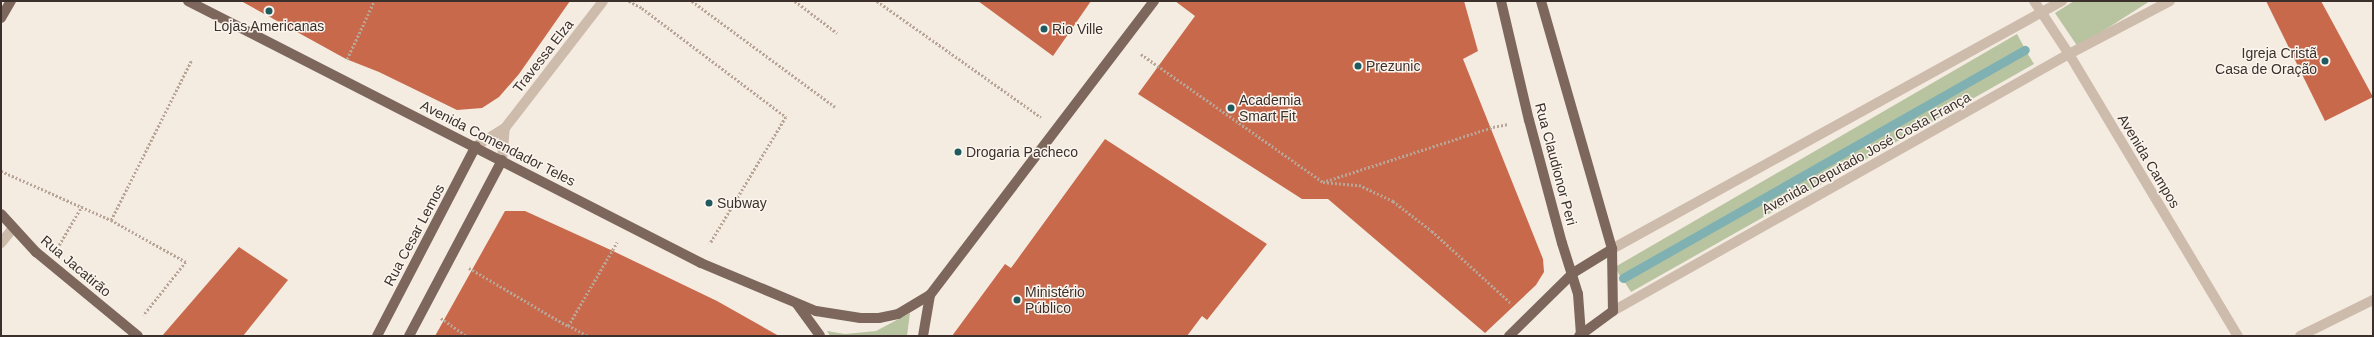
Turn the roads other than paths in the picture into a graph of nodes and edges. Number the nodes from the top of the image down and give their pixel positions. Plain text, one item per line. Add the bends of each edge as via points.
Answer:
1 (11, 1) edge
2 (188, 1) edge
3 (603, 1) edge
4 (1154, 1) edge
5 (1501, 1) edge
6 (1542, 1) edge
7 (2034, 1) edge
8 (2062, 1) edge
9 (2170, 1) edge
10 (2043, 12) junction
11 (1, 18) edge
12 (2069, 54) junction
13 (505, 128) junction
14 (476, 146) junction
15 (502, 160) junction
16 (1, 214) edge
17 (13, 228) junction
18 (1, 243) edge
19 (1612, 249) junction
20 (1573, 273) junction
21 (930, 295) junction
22 (2373, 300) edge
23 (797, 304) junction
24 (1614, 312) junction
25 (1580, 335) edge
26 (138, 336) edge
27 (377, 336) edge
28 (409, 336) edge
29 (820, 336) edge
30 (923, 336) edge
31 (1508, 336) edge
32 (2238, 336) edge
33 (2300, 336) edge

1 - 11 main road
2 - 14 main road, Avenida Comendador Teles
3 - 13 street, Travessa Elza
4 - 21 main road
5 - 20 main road, Rua Claudionor Peri via 1529,120 1562,243
6 - 19 main road
7 - 10 street, Avenida Campos
8 - 10 street
9 - 12 street, Avenida Deputado José Costa França
10 - 12 street, Avenida Campos
10 - 19 street
12 - 24 street, Avenida Deputado José Costa França
12 - 32 street, Avenida Campos
13 - 14 street, Travessa Elza
13 - 15 street
14 - 15 main road, Avenida Comendador Teles
14 - 27 main road, Rua Cesar Lemos
15 - 23 main road, Avenida Comendador Teles via 701,263
15 - 28 main road
16 - 17 main road, Rua Jacatirão
17 - 18 street
17 - 26 main road, Rua Jacatirão via 60,272
19 - 20 main road
19 - 24 main road
20 - 25 main road, Rua Claudionor Peri via 1580,304
20 - 31 main road
21 - 23 main road, Avenida Comendador Teles via 898,314 879,318 840,316
21 - 30 main road
22 - 33 street
23 - 29 main road
24 - 25 main road, Avenida Deputado José Costa França

